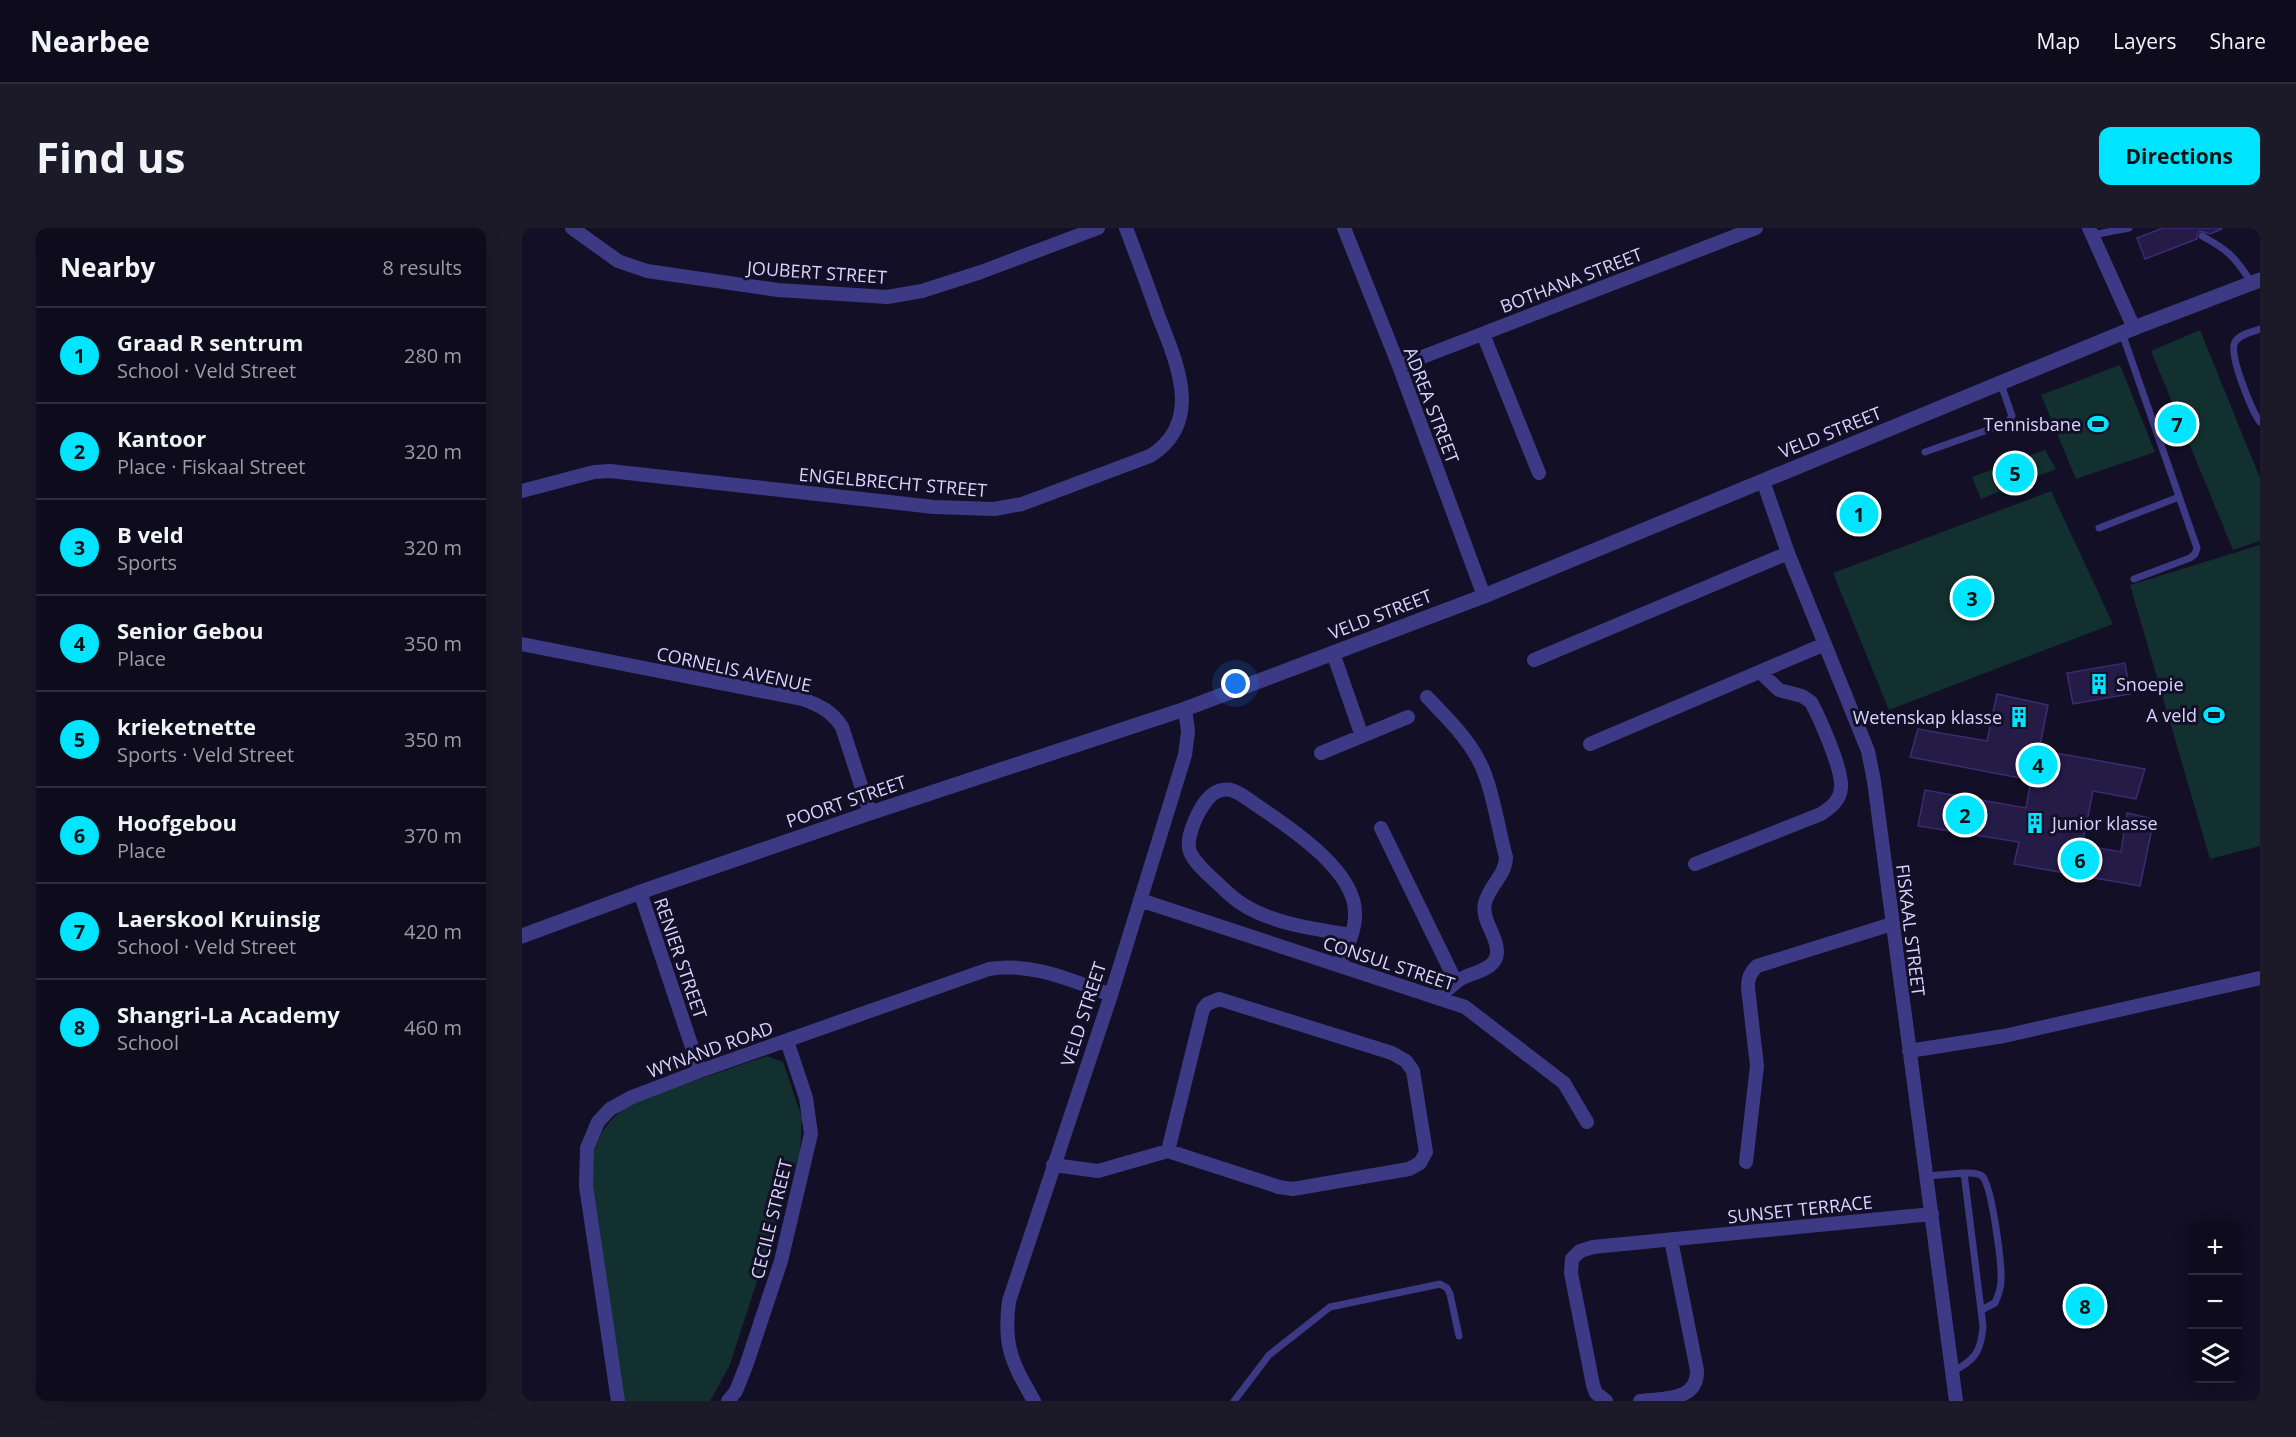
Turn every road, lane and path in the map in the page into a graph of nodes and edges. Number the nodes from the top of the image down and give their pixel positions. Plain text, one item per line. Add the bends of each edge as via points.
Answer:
1 (572, 228) edge
2 (1098, 228) edge
3 (1126, 228) edge
4 (1344, 228) edge
5 (1756, 228) edge
6 (2129, 228) edge
7 (2090, 231) edge
8 (2202, 236) dead end
9 (2256, 281) edge
10 (2260, 329) edge
11 (2128, 331) junction
12 (1483, 334) junction
13 (1399, 366) junction
14 (2001, 384) junction
15 (2260, 422) edge
16 (1925, 452) dead end
17 (1539, 473) dead end
18 (1763, 481) junction
19 (522, 491) edge
20 (2180, 497) junction
21 (2099, 528) dead end
22 (1788, 554) junction
23 (2134, 579) dead end
24 (1484, 596) junction
25 (522, 644) edge
26 (1825, 644) junction
27 (1333, 653) junction
28 (1534, 660) dead end
29 (1760, 672) junction
30 (1428, 698) dead end
31 (1185, 709) junction
32 (1408, 717) dead end
33 (1362, 736) junction
34 (1590, 744) dead end
35 (1321, 753) dead end
36 (870, 813) junction
37 (1381, 828) dead end
38 (1695, 864) dead end
39 (640, 892) junction
40 (1140, 900) junction
41 (1892, 924) junction
42 (1352, 935) junction
43 (522, 936) edge
44 (1339, 966) junction
45 (2260, 978) edge
46 (1456, 982) junction
47 (1111, 995) junction
48 (1438, 998) junction
49 (787, 1041) junction
50 (1909, 1051) junction
51 (700, 1071) junction
52 (1587, 1122) dead end
53 (1168, 1151) junction
54 (1746, 1162) dead end
55 (1053, 1165) junction
56 (1964, 1173) junction
57 (1927, 1176) junction
58 (1932, 1214) junction
59 (1671, 1240) junction
60 (1981, 1310) junction
61 (1459, 1336) dead end
62 (1952, 1372) junction
63 (618, 1401) edge
64 (728, 1401) edge
65 (1034, 1401) edge
66 (1234, 1401) edge
67 (1606, 1401) edge
68 (1640, 1401) edge
69 (1956, 1401) edge

1 - 2 street, JOUBERT STREET via 618,261 647,271 778,290 887,297 922,291 971,275
3 - 19 street, ENGELBRECHT STREET via 1182,385 1182,407 1175,431 1165,446 1150,456 1022,504 994,509 934,507 610,471
4 - 13 street, ADREA STREET
5 - 12 street, BOTHANA STREET
6 - 7 lane
7 - 11 street
8 - 9 lane via 2225,248
9 - 11 street, VELD STREET
10 - 15 lane via 2240,336 2233,351
11 - 14 street, VELD STREET
11 - 20 lane
12 - 13 street, BOTHANA STREET
12 - 17 street
13 - 24 street, ADREA STREET
14 - 16 lane via 2011,409 2007,423
14 - 18 street, VELD STREET
18 - 22 street, FISKAAL STREET
18 - 24 street, VELD STREET
20 - 21 lane
20 - 23 lane via 2197,548 2195,554
22 - 26 street, FISKAAL STREET
22 - 28 street
24 - 27 street, VELD STREET
25 - 36 street, CORNELIS AVENUE via 822,706 842,727
26 - 29 street
26 - 41 street, FISKAAL STREET via 1868,751
27 - 31 street, VELD STREET
27 - 33 street
29 - 34 street
29 - 38 street via 1779,690 1811,702 1839,772 1839,794 1821,814
30 - 46 street via 1463,735 1478,760 1506,857 1485,903 1485,916 1497,948 1496,960
31 - 36 street, POORT STREET
31 - 40 street, VELD STREET via 1185,755
32 - 33 street
33 - 35 street
36 - 39 street, POORT STREET
37 - 46 street
39 - 43 street, POORT STREET
39 - 51 street, RENIER STREET
40 - 44 street, CONSUL STREET
40 - 47 street, VELD STREET
41 - 50 street, FISKAAL STREET
41 - 54 street via 1757,966 1752,971 1748,988 1757,1066
42 - 42 street via 1355,913 1350,892 1313,846 1236,791 1223,790 1212,795 1196,818 1188,840 1189,850 1204,871 1239,902 1257,912
42 - 44 street
44 - 48 street, CONSUL STREET
45 - 50 street via 2004,1036
46 - 48 street
47 - 49 street, WYNAND ROAD via 1042,971 989,969
47 - 55 street, VELD STREET
48 - 52 street, CONSUL STREET via 1469,1010 1559,1079
49 - 51 street, WYNAND ROAD
49 - 64 street, CECILE STREET via 806,1098 811,1134 782,1261 746,1366
50 - 57 street, FISKAAL STREET
51 - 63 street, WYNAND ROAD via 610,1109 598,1122 587,1148 586,1186
53 - 53 street via 1293,1189 1409,1169 1420,1163 1426,1152 1414,1076 1406,1061 1392,1053 1219,999 1203,1009
53 - 55 street via 1098,1171
55 - 65 street, VELD STREET via 1007,1316 1014,1365
56 - 57 lane
56 - 60 lane
56 - 60 lane via 1983,1177 1988,1186 2001,1278 1995,1303
57 - 58 street, FISKAAL STREET
58 - 59 street, SUNSET TERRACE
58 - 62 street, FISKAAL STREET
59 - 67 street, SUNSET TERRACE via 1593,1247 1572,1259 1571,1273 1593,1385
59 - 68 street via 1696,1385 1680,1397
60 - 62 lane via 1982,1338 1975,1356
61 - 66 lane via 1450,1294 1440,1284 1335,1305 1269,1355
62 - 69 street, FISKAAL STREET

